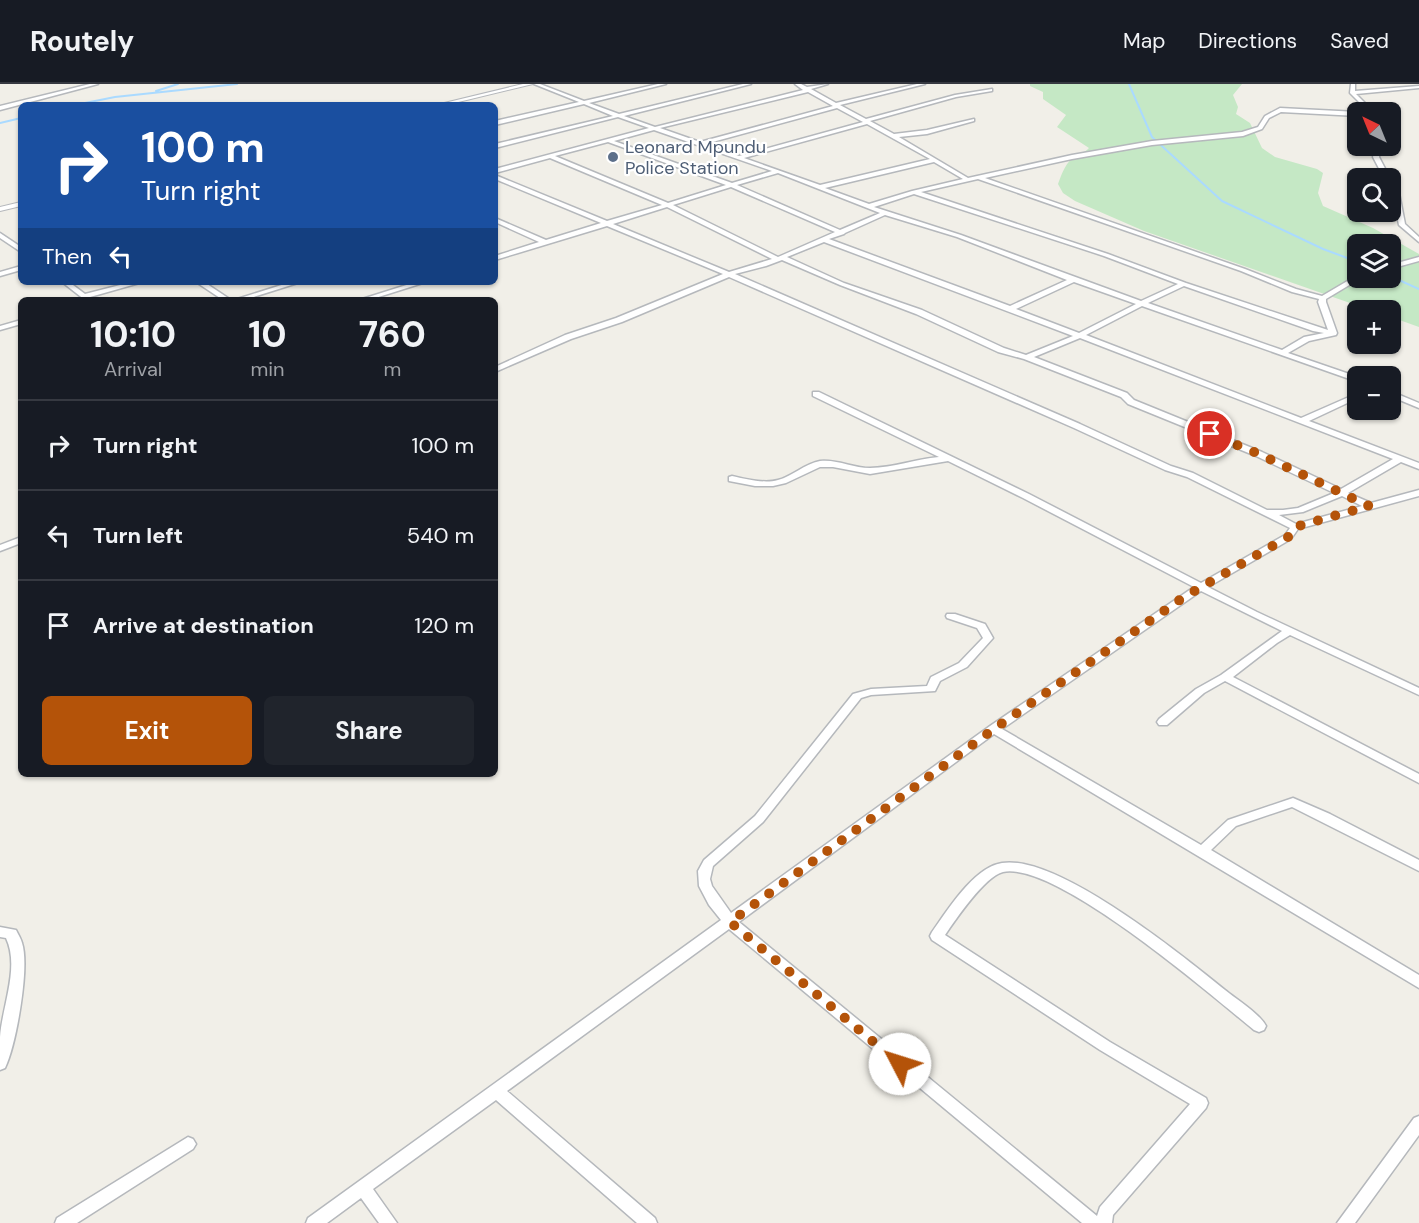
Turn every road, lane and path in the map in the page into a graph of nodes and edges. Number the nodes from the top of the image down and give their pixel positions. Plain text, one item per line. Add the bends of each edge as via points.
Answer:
1 (96, 84) edge
2 (530, 84) edge
3 (536, 84) edge
4 (664, 84) edge
5 (749, 84) edge
6 (797, 84) edge
7 (826, 84) edge
8 (923, 84) edge
9 (1353, 84) edge
10 (1419, 87) edge
11 (807, 89) junction
12 (990, 90) dead end
13 (1352, 93) junction
14 (24, 102) edge
15 (452, 102) edge
16 (582, 102) junction
17 (1361, 102) edge
18 (18, 104) edge
19 (836, 106) junction
20 (0, 108) edge
21 (1347, 113) edge
22 (619, 116) junction
23 (972, 120) dead end
24 (866, 121) junction
25 (498, 122) edge
26 (655, 128) junction
27 (892, 136) junction
28 (609, 141) junction
29 (701, 143) junction
30 (498, 145) edge
31 (552, 157) junction
32 (740, 157) junction
33 (935, 160) junction
34 (498, 170) edge
35 (778, 171) junction
36 (977, 177) junction
37 (498, 178) edge
38 (966, 179) junction
39 (731, 185) junction
40 (820, 187) junction
41 (914, 192) junction
42 (18, 205) edge
43 (668, 205) junction
44 (870, 206) junction
45 (0, 208) edge
46 (885, 213) junction
47 (1401, 220) edge
48 (498, 223) edge
49 (606, 224) junction
50 (842, 233) junction
51 (822, 239) junction
52 (1419, 240) edge
53 (544, 242) junction
54 (498, 257) edge
55 (779, 258) junction
56 (1419, 260) edge
57 (1401, 264) edge
58 (18, 269) edge
59 (0, 274) edge
60 (729, 274) junction
61 (1074, 279) junction
62 (1184, 284) junction
63 (1347, 284) edge
64 (69, 285) edge
65 (130, 285) edge
66 (204, 285) edge
67 (288, 285) edge
68 (410, 285) edge
69 (87, 297) edge
70 (91, 297) edge
71 (223, 297) edge
72 (247, 297) edge
73 (372, 297) edge
74 (1323, 298) junction
75 (1141, 303) junction
76 (1010, 309) junction
77 (18, 323) edge
78 (0, 328) edge
79 (1333, 333) junction
80 (1079, 336) junction
81 (1281, 354) junction
82 (1027, 357) junction
83 (498, 369) edge
84 (1347, 376) edge
85 (816, 394) dead end
86 (1401, 398) edge
87 (1347, 400) edge
88 (1419, 406) edge
89 (1302, 421) junction
90 (951, 459) junction
91 (1400, 459) junction
92 (1419, 466) edge
93 (732, 479) dead end
94 (1341, 492) junction
95 (1419, 492) edge
96 (1369, 506) junction
97 (1256, 508) junction
98 (1295, 527) junction
99 (18, 541) edge
100 (0, 548) edge
101 (1201, 587) junction
102 (951, 616) dead end
103 (1290, 631) junction
104 (1225, 677) junction
105 (1419, 692) edge
106 (1163, 722) dead end
107 (994, 729) junction
108 (1419, 779) edge
109 (1202, 851) junction
110 (1419, 866) edge
111 (730, 922) junction
112 (0, 932) edge
113 (1419, 982) edge
114 (1259, 1026) dead end
115 (0, 1064) edge
116 (495, 1090) junction
117 (1419, 1123) edge
118 (188, 1144) dead end
119 (363, 1188) junction
120 (63, 1223) edge
121 (314, 1223) edge
122 (389, 1223) edge
123 (649, 1223) edge
124 (1094, 1223) edge
125 (1104, 1223) edge
126 (1345, 1223) edge

1 - 14 street
2 - 15 street
3 - 16 street
4 - 16 street
5 - 22 street
6 - 11 street
7 - 11 street
8 - 19 street
9 - 13 street
10 - 13 street
11 - 19 street
11 - 26 street
12 - 24 street
13 - 17 street
16 - 22 street
16 - 25 street
18 - 20 street
19 - 24 street
19 - 29 street
21 - 36 street via 1280,110 1251,132 1152,143
22 - 26 street
22 - 30 street
23 - 27 street
24 - 27 street
24 - 32 street
26 - 28 street
26 - 29 street
27 - 33 street
28 - 31 street
28 - 39 street
29 - 32 street
31 - 34 street
31 - 43 street
32 - 35 street
33 - 38 street
33 - 40 street
35 - 39 street
35 - 40 street
36 - 38 street
36 - 74 street
37 - 49 street
38 - 41 street
39 - 43 street
39 - 50 street
40 - 44 street
41 - 44 street
41 - 62 street
42 - 45 street
43 - 49 street
43 - 55 street
44 - 46 street
46 - 50 street
46 - 61 street
47 - 52 street
48 - 53 street
49 - 53 street
49 - 60 street
50 - 51 street
51 - 55 street
51 - 76 street
53 - 54 street
55 - 60 street
55 - 82 street via 919,312 1001,350
56 - 57 street
58 - 59 street
60 - 83 street
60 - 97 street via 1190,475
61 - 75 street
61 - 76 street
62 - 75 street
62 - 79 street
63 - 74 street
64 - 69 street
65 - 70 street
66 - 71 street
67 - 72 street
68 - 73 street
74 - 79 street
75 - 80 street
75 - 81 street
76 - 80 street
77 - 78 street
79 - 81 street via 1307,339
80 - 82 street
80 - 89 street
81 - 84 street
82 - 94 street
85 - 90 street
86 - 88 street
87 - 89 street
89 - 91 street
90 - 93 street via 867,471 840,464 819,464 778,483
90 - 101 street
91 - 92 street
91 - 94 street
94 - 96 street
94 - 97 street via 1303,509 1273,513
95 - 96 street
96 - 98 street
97 - 98 street
98 - 101 street via 1288,537
99 - 100 street
101 - 103 street
101 - 107 street
102 - 111 street via 981,626 988,638 963,665 934,679 931,689 857,696 759,819 702,871 704,886
103 - 104 street
103 - 105 street
104 - 106 street via 1200,691
104 - 108 street
107 - 109 street
107 - 111 street
109 - 110 street via 1232,823 1293,802
109 - 113 street
111 - 116 street
111 - 124 street
112 - 115 street via 15,938 17,953 15,1000
114 - 125 street via 1125,922 1085,895 1035,870 1016,864 999,868 971,890 937,936 1105,1047 1201,1103 1106,1212
116 - 119 street
116 - 123 street
117 - 126 street
118 - 120 street
119 - 121 street
119 - 122 street

